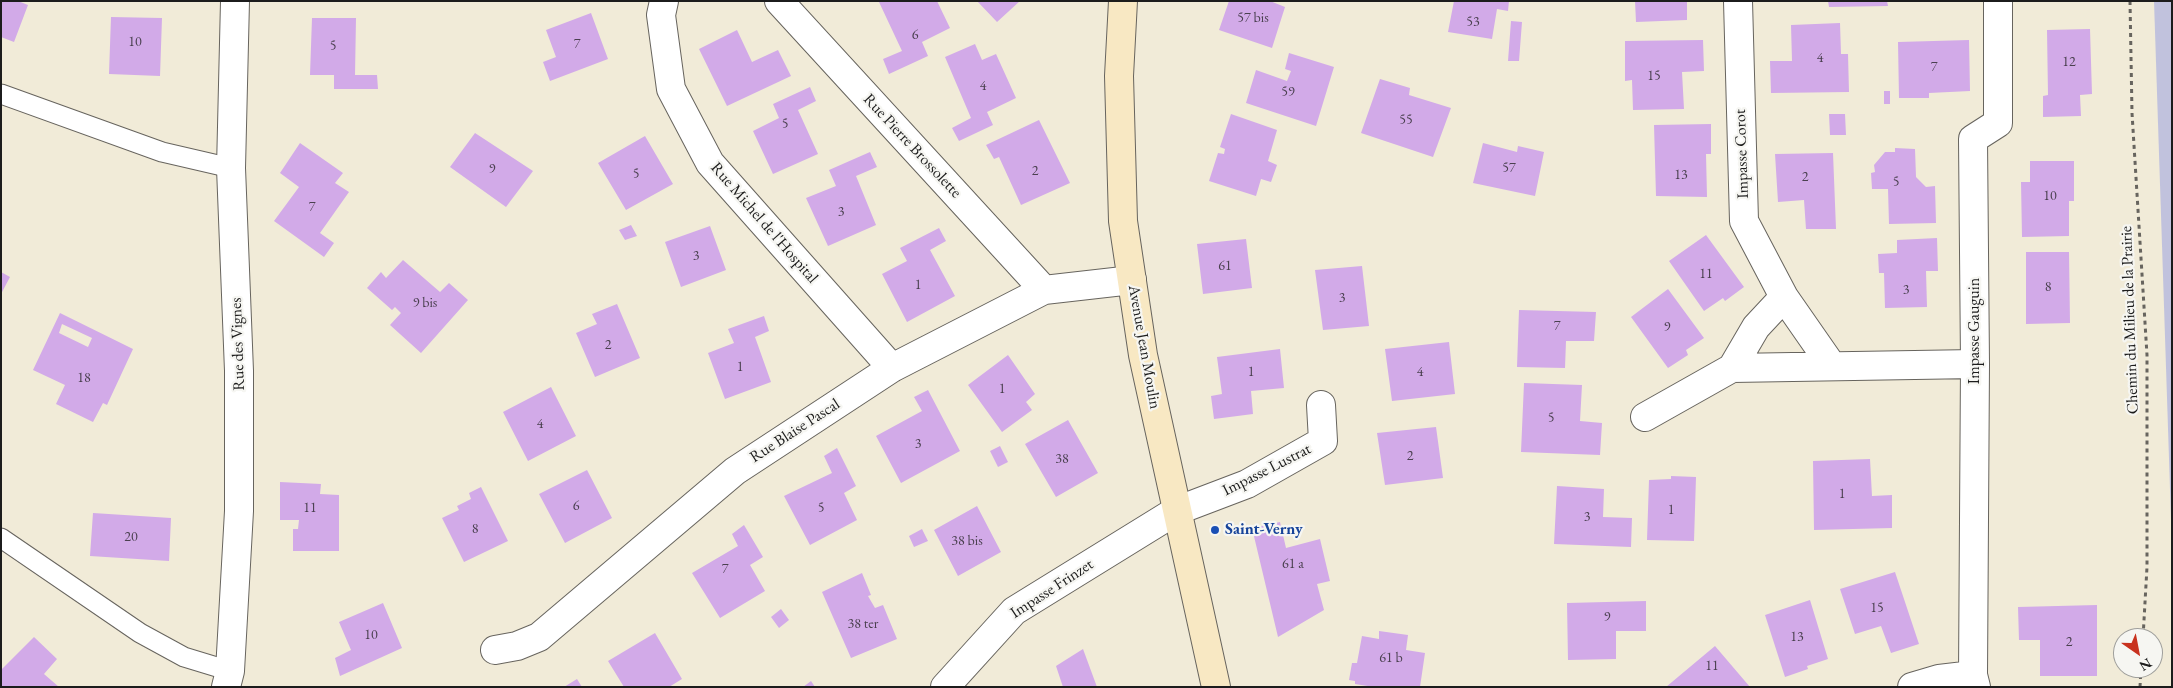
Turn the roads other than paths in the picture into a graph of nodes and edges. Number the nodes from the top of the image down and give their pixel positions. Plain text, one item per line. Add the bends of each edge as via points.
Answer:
1 (235, 1) edge
2 (664, 1) edge
3 (779, 1) edge
4 (1123, 1) edge
5 (1738, 1) edge
6 (1998, 1) edge
7 (1, 94) edge
8 (231, 168) junction
9 (1132, 280) junction
10 (1044, 290) junction
11 (1784, 297) junction
12 (1975, 364) junction
13 (1832, 366) junction
14 (892, 368) junction
15 (1732, 368) junction
16 (1321, 405) dead end
17 (1645, 418) dead end
18 (1176, 511) junction
19 (1, 538) edge
20 (496, 650) dead end
21 (228, 679) edge
22 (1975, 681) edge
23 (945, 687) edge
24 (1216, 687) edge
25 (1912, 687) edge

1 - 8 street, Rue des Vignes
2 - 14 street, Rue Michel de l'Hospital via 661,15 670,89 710,163
3 - 10 street, Rue Pierre Brossolette
4 - 9 main road, Avenue Jean Moulin via 1119,76 1123,221
5 - 11 street, Impasse Corot via 1744,221
6 - 12 street, Impasse Gauguin via 1998,123 1973,139
7 - 8 lane via 162,152
8 - 21 street, Rue des Vignes via 239,371 239,492
9 - 10 street, Rue Blaise Pascal
9 - 18 main road, Avenue Jean Moulin via 1143,355
10 - 14 street, Rue Blaise Pascal
11 - 13 street, Impasse Corot
11 - 15 street via 1756,327
12 - 13 street
12 - 22 street, Impasse Gauguin
13 - 15 street
14 - 20 street, Rue Blaise Pascal via 735,471 539,638
15 - 17 street
16 - 18 street, Impasse Lustrat via 1323,441 1247,484
18 - 23 street, Impasse Frinzet via 1014,610
18 - 24 main road, Avenue Jean Moulin
19 - 21 lane via 140,633
22 - 25 street via 1939,679

